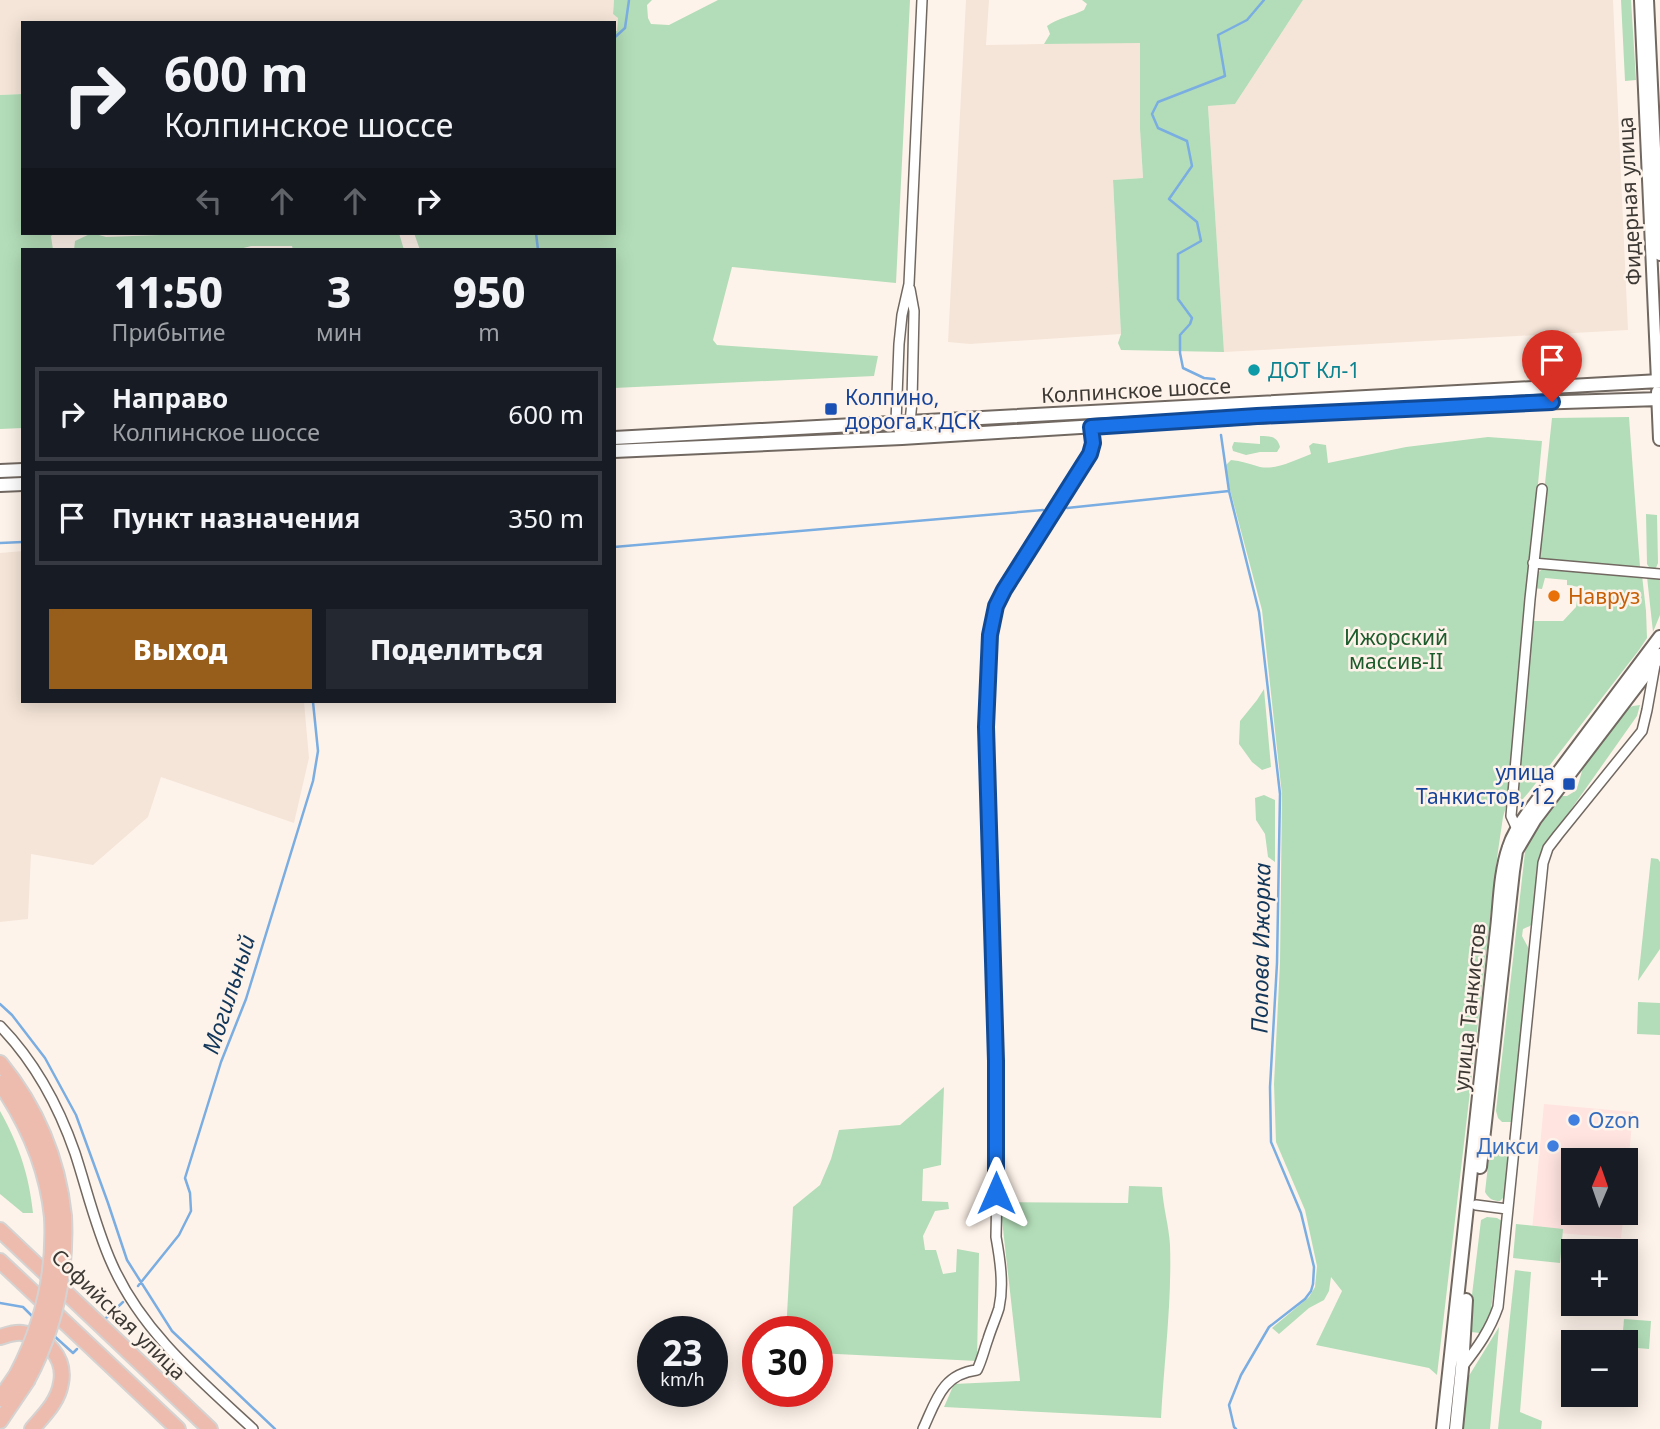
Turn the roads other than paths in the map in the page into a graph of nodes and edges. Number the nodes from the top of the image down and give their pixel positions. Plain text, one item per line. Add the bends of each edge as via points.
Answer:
1 (922, 0) edge
2 (1640, 0) edge
3 (1648, 0) edge
4 (1647, 86) junction
5 (1652, 193) junction
6 (1660, 255) edge
7 (909, 284) junction
8 (1659, 381) edge
9 (1659, 399) edge
10 (896, 422) junction
11 (910, 422) junction
12 (1091, 427) junction
13 (616, 438) edge
14 (902, 438) junction
15 (1660, 439) edge
16 (616, 451) edge
17 (21, 470) edge
18 (0, 471) edge
19 (21, 484) edge
20 (0, 485) edge
21 (1542, 489) dead end
22 (1533, 563) junction
23 (1660, 574) edge
24 (1660, 637) edge
25 (1658, 658) edge
26 (1517, 829) junction
27 (0, 1026) edge
28 (0, 1063) edge
29 (0, 1083) edge
30 (1472, 1205) junction
31 (1507, 1209) junction
32 (58, 1217) junction
33 (0, 1230) edge
34 (0, 1261) edge
35 (0, 1337) edge
36 (1462, 1368) junction
37 (22, 1378) junction
38 (0, 1399) edge
39 (0, 1421) edge
40 (32, 1429) edge
41 (178, 1429) edge
42 (210, 1429) edge
43 (253, 1429) edge
44 (923, 1429) edge
45 (1443, 1429) edge
46 (1456, 1429) edge

1 - 7 street
2 - 4 street, Фидерная улица
3 - 4 street, Фидерная улица
4 - 5 street, Фидерная улица
5 - 6 street, Фидерная улица
5 - 8 street, Фидерная улица
7 - 10 street via 900,334
7 - 11 street via 914,311
8 - 9 main road, Фидерная улица
8 - 11 main road, Колпинское шоссе
9 - 12 main road, Колпинское шоссе
9 - 15 main road
10 - 11 main road, Колпинское шоссе
10 - 13 main road, Колпинское шоссе
10 - 14 street
11 - 14 street
12 - 14 main road, Колпинское шоссе
12 - 44 street via 1090,454 1004,590 992,618 986,727 996,1237 1001,1284 999,1307 977,1370 952,1378
14 - 16 main road, Колпинское шоссе
17 - 18 main road
19 - 20 main road
21 - 22 street
22 - 23 street
22 - 26 street via 1511,817
24 - 26 main road, улица Танкистов
25 - 30 main road, улица Танкистов via 1535,819 1516,851
25 - 31 street via 1642,732 1548,848 1543,863
26 - 30 main road, улица Танкистов via 1503,876 1470,1146
27 - 43 street via 30,1062 54,1104 103,1242 134,1305 167,1347
28 - 32 main road via 41,1129 57,1174
29 - 32 main road via 21,1115
30 - 31 street
30 - 36 main road, улица Танкистов
30 - 45 main road, улица Танкистов
31 - 36 street via 1497,1307 1482,1343
32 - 37 main road, bridge via 46,1298
33 - 42 main road, Софийская улица
34 - 41 main road, Софийская улица
35 - 40 main road via 33,1336 53,1350 62,1369 53,1405
36 - 46 main road, улица Танкистов
37 - 38 main road
37 - 39 main road

